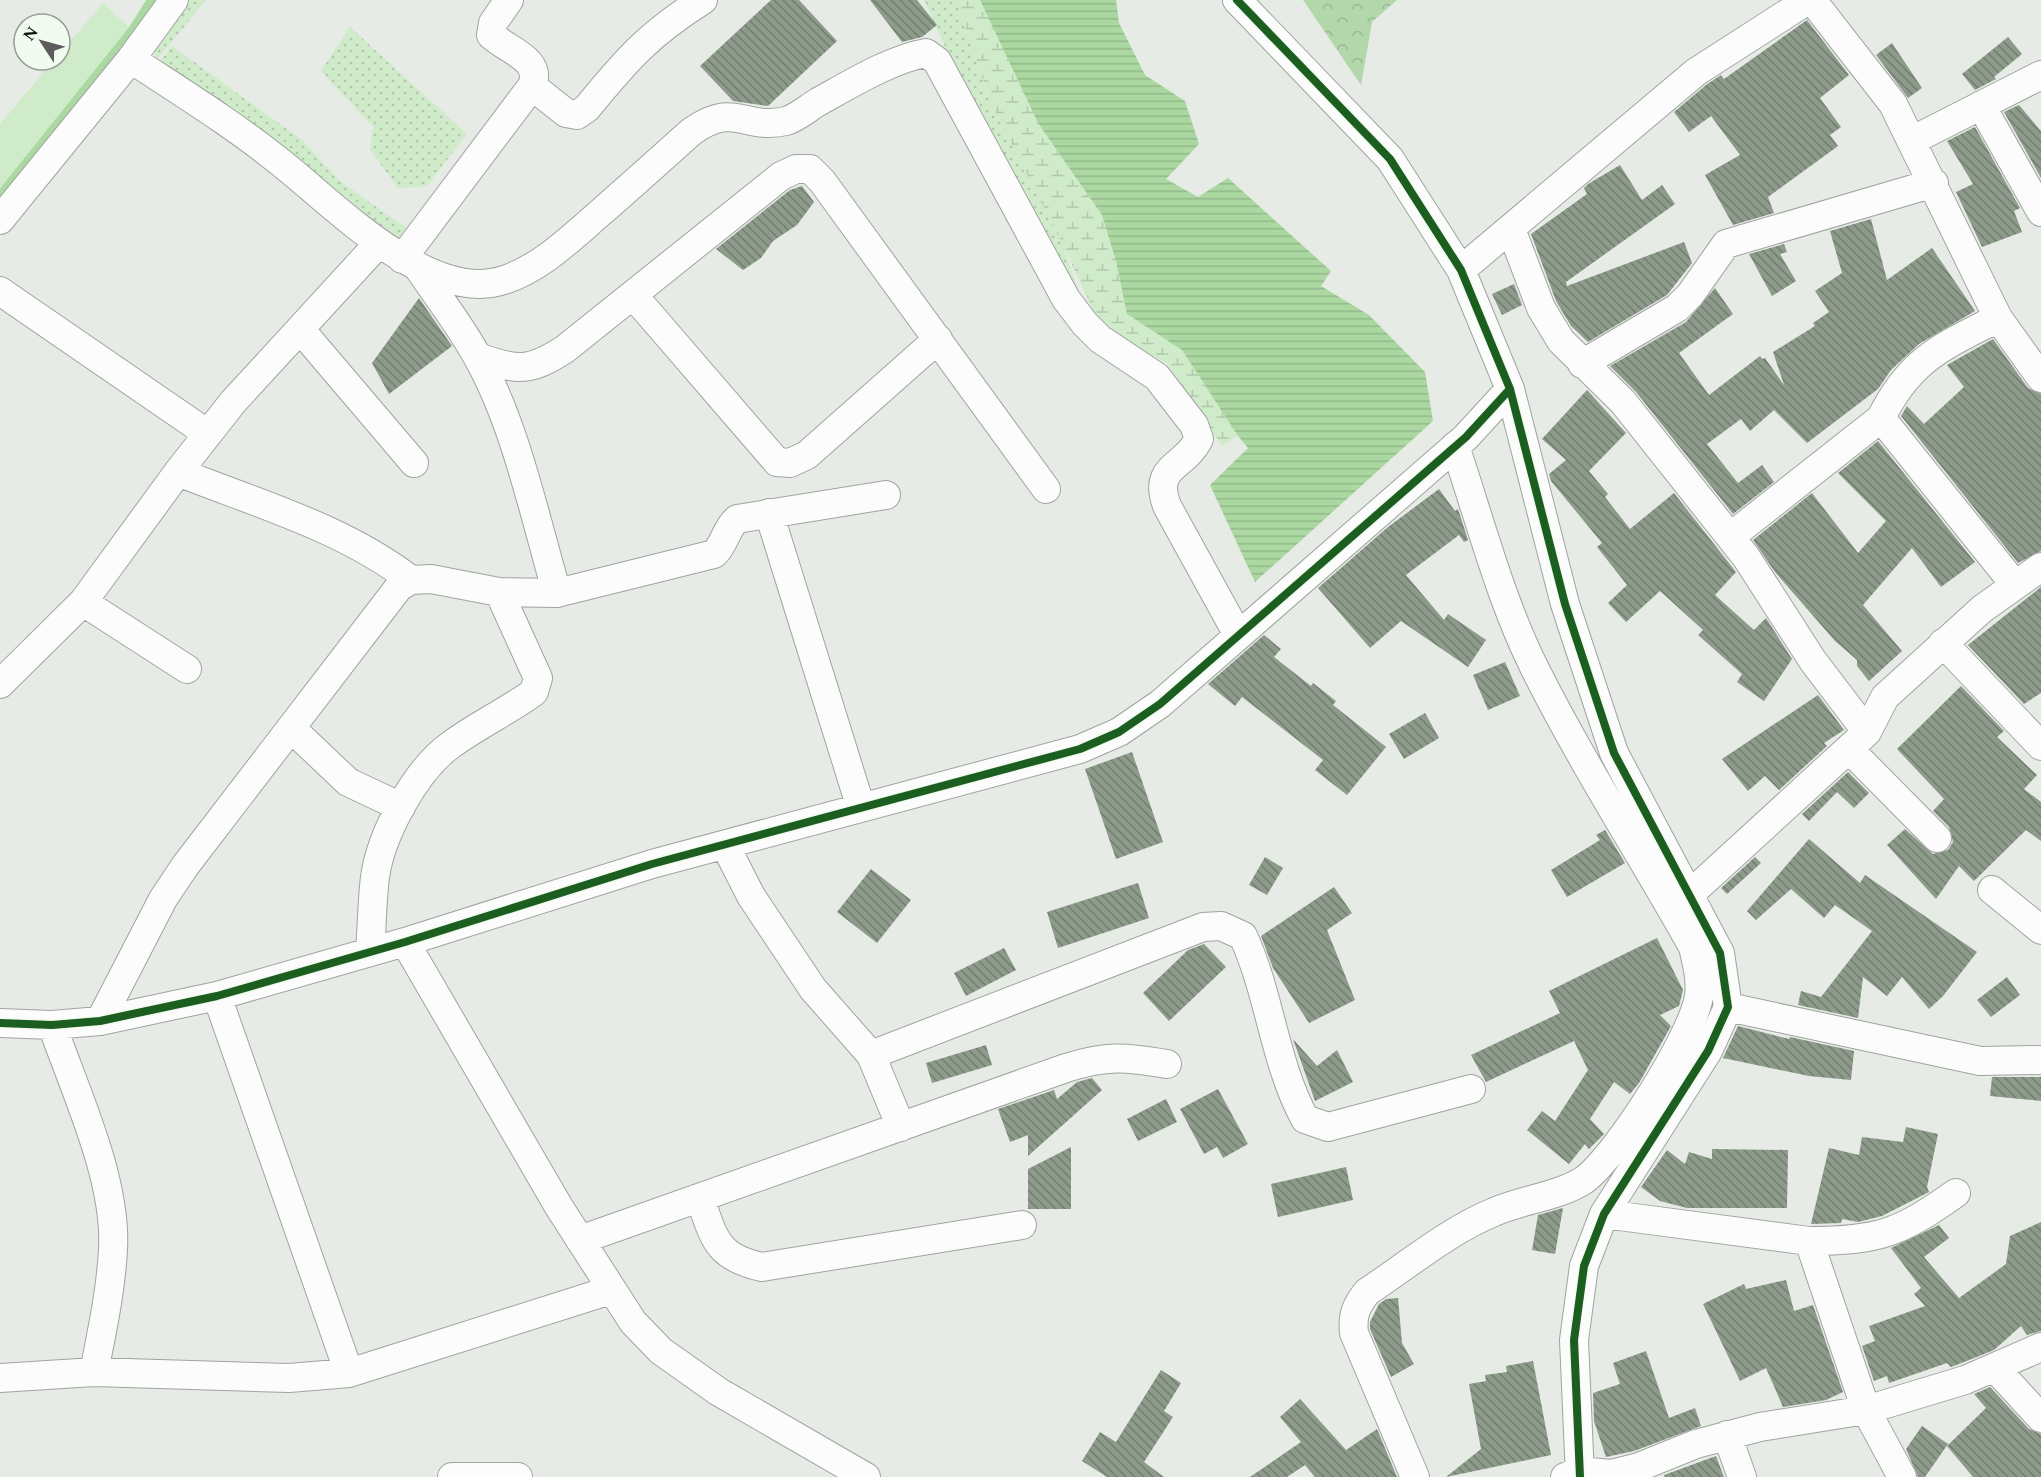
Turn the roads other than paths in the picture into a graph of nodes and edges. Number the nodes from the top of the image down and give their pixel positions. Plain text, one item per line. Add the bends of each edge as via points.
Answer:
1 (174, 0) edge
2 (509, 0) edge
3 (703, 0) edge
4 (1237, 0) edge
5 (1810, 0) edge
6 (131, 59) junction
7 (2041, 75) edge
8 (532, 86) junction
9 (1981, 105) junction
10 (1913, 140) junction
11 (1934, 183) junction
12 (2041, 212) edge
13 (0, 220) edge
14 (1511, 229) junction
15 (378, 244) junction
16 (410, 263) junction
17 (1461, 270) junction
18 (0, 291) edge
19 (633, 295) junction
20 (1998, 318) junction
21 (300, 329) junction
22 (938, 339) junction
23 (478, 357) junction
24 (1582, 364) junction
25 (2039, 372) edge
26 (1510, 389) junction
27 (1881, 418) junction
28 (208, 434) junction
29 (1455, 446) junction
30 (414, 463) dead end
31 (178, 472) junction
32 (1046, 489) dead end
33 (886, 495) dead end
34 (769, 513) junction
35 (1730, 537) junction
36 (2041, 567) edge
37 (411, 580) junction
38 (2015, 585) junction
39 (499, 592) junction
40 (557, 592) junction
41 (83, 602) junction
42 (1239, 635) junction
43 (1943, 643) junction
44 (187, 669) dead end
45 (0, 684) edge
46 (291, 728) junction
47 (1858, 741) junction
48 (2041, 746) edge
49 (401, 807) junction
50 (861, 808) junction
51 (1937, 838) dead end
52 (725, 844) junction
53 (1992, 890) dead end
54 (1689, 895) junction
55 (2041, 930) edge
56 (405, 942) junction
57 (370, 950) junction
58 (217, 996) junction
59 (1728, 1007) junction
60 (100, 1021) junction
61 (0, 1023) edge
62 (52, 1025) junction
63 (871, 1055) junction
64 (2041, 1060) edge
65 (1167, 1064) dead end
66 (1471, 1089) dead end
67 (901, 1128) junction
68 (1956, 1193) dead end
69 (700, 1198) junction
70 (1604, 1214) junction
71 (1022, 1225) dead end
72 (580, 1240) junction
73 (1809, 1241) junction
74 (611, 1290) junction
75 (2041, 1347) edge
76 (1996, 1369) junction
77 (94, 1372) junction
78 (349, 1374) junction
79 (0, 1378) edge
80 (1866, 1410) junction
81 (2041, 1418) edge
82 (1727, 1435) junction
83 (1575, 1475) edge
84 (452, 1477) edge
85 (518, 1477) edge
86 (866, 1477) edge
87 (1415, 1477) edge
88 (1742, 1477) edge
89 (1902, 1477) edge

1 - 6 street
2 - 8 street via 493,23 491,35 534,67
3 - 8 street via 642,43 577,115 566,113
4 - 17 street via 1390,159
5 - 10 street via 1893,104
5 - 14 street via 1696,72
6 - 13 street
6 - 15 street via 280,162
7 - 9 street
8 - 16 street
9 - 10 street
9 - 12 street
10 - 11 street
11 - 20 street
11 - 24 street via 1726,244 1677,308
14 - 17 street
14 - 24 street via 1541,308 1561,341
15 - 16 street
15 - 21 street
16 - 23 street
16 - 42 street via 449,279 486,285 504,280 561,248 709,119 729,115 765,124 789,120 858,81 926,53 937,61 1072,308 1100,339 1157,377 1194,425 1199,439 1193,451 1164,474 1161,489
17 - 26 street
18 - 28 street
19 - 22 street via 777,462 790,463 807,455
19 - 22 street via 781,176 796,169 810,169
19 - 23 street via 566,350 545,362 527,368 507,367
20 - 25 street
20 - 27 street via 1940,348 1912,369
21 - 28 street
21 - 30 street
22 - 32 street
23 - 40 street via 516,450
24 - 35 street via 1623,402
26 - 29 street
26 - 54 street via 1565,604 1614,753
27 - 35 street
27 - 38 street
28 - 31 street
29 - 42 street
29 - 87 street via 1515,625 1535,669 1693,947 1700,975 1699,998 1689,1025 1640,1113 1596,1170 1564,1189 1516,1203 1467,1226 1367,1292 1357,1304 1352,1318 1354,1333
31 - 37 street via 357,545
31 - 41 street
33 - 34 street
34 - 40 street via 737,519 714,554
34 - 50 street
35 - 47 street via 1813,661
36 - 38 street
37 - 39 street via 431,579
37 - 46 street via 399,587
38 - 43 street
39 - 40 street
39 - 49 street via 538,678 534,692 450,744 427,768
41 - 44 street
41 - 45 street
42 - 50 street via 1160,704 1119,732 1080,749
43 - 47 street via 1885,697
43 - 48 street
46 - 49 street via 348,782
46 - 60 street via 163,899
47 - 51 street
47 - 54 street
49 - 57 street via 385,840 375,875
50 - 52 street
52 - 56 street
52 - 63 street via 751,896 813,988
53 - 55 street
54 - 59 street via 1720,953
56 - 57 street
56 - 72 street
57 - 58 street
58 - 60 street
58 - 78 street
59 - 64 street via 1980,1061
59 - 70 street via 1708,1050
60 - 62 street
61 - 62 street
62 - 77 street via 104,1173 111,1211 114,1248
63 - 66 street via 1203,927 1221,926 1243,936 1254,961 1292,1095 1305,1119 1329,1126
63 - 67 street
65 - 67 street via 1127,1057 1098,1058
67 - 69 street
68 - 73 street via 1898,1230 1868,1238
69 - 71 street via 712,1234 723,1250 739,1262 762,1267
69 - 72 street
70 - 73 street
70 - 83 street via 1584,1266 1574,1340
72 - 74 street
73 - 80 street
74 - 78 street
74 - 86 street via 647,1336 688,1371
75 - 76 street
76 - 80 street
76 - 81 street
77 - 78 street via 289,1378
77 - 79 street
80 - 82 street
80 - 89 street
82 - 83 street via 1639,1467 1611,1474
82 - 88 street
84 - 85 street

